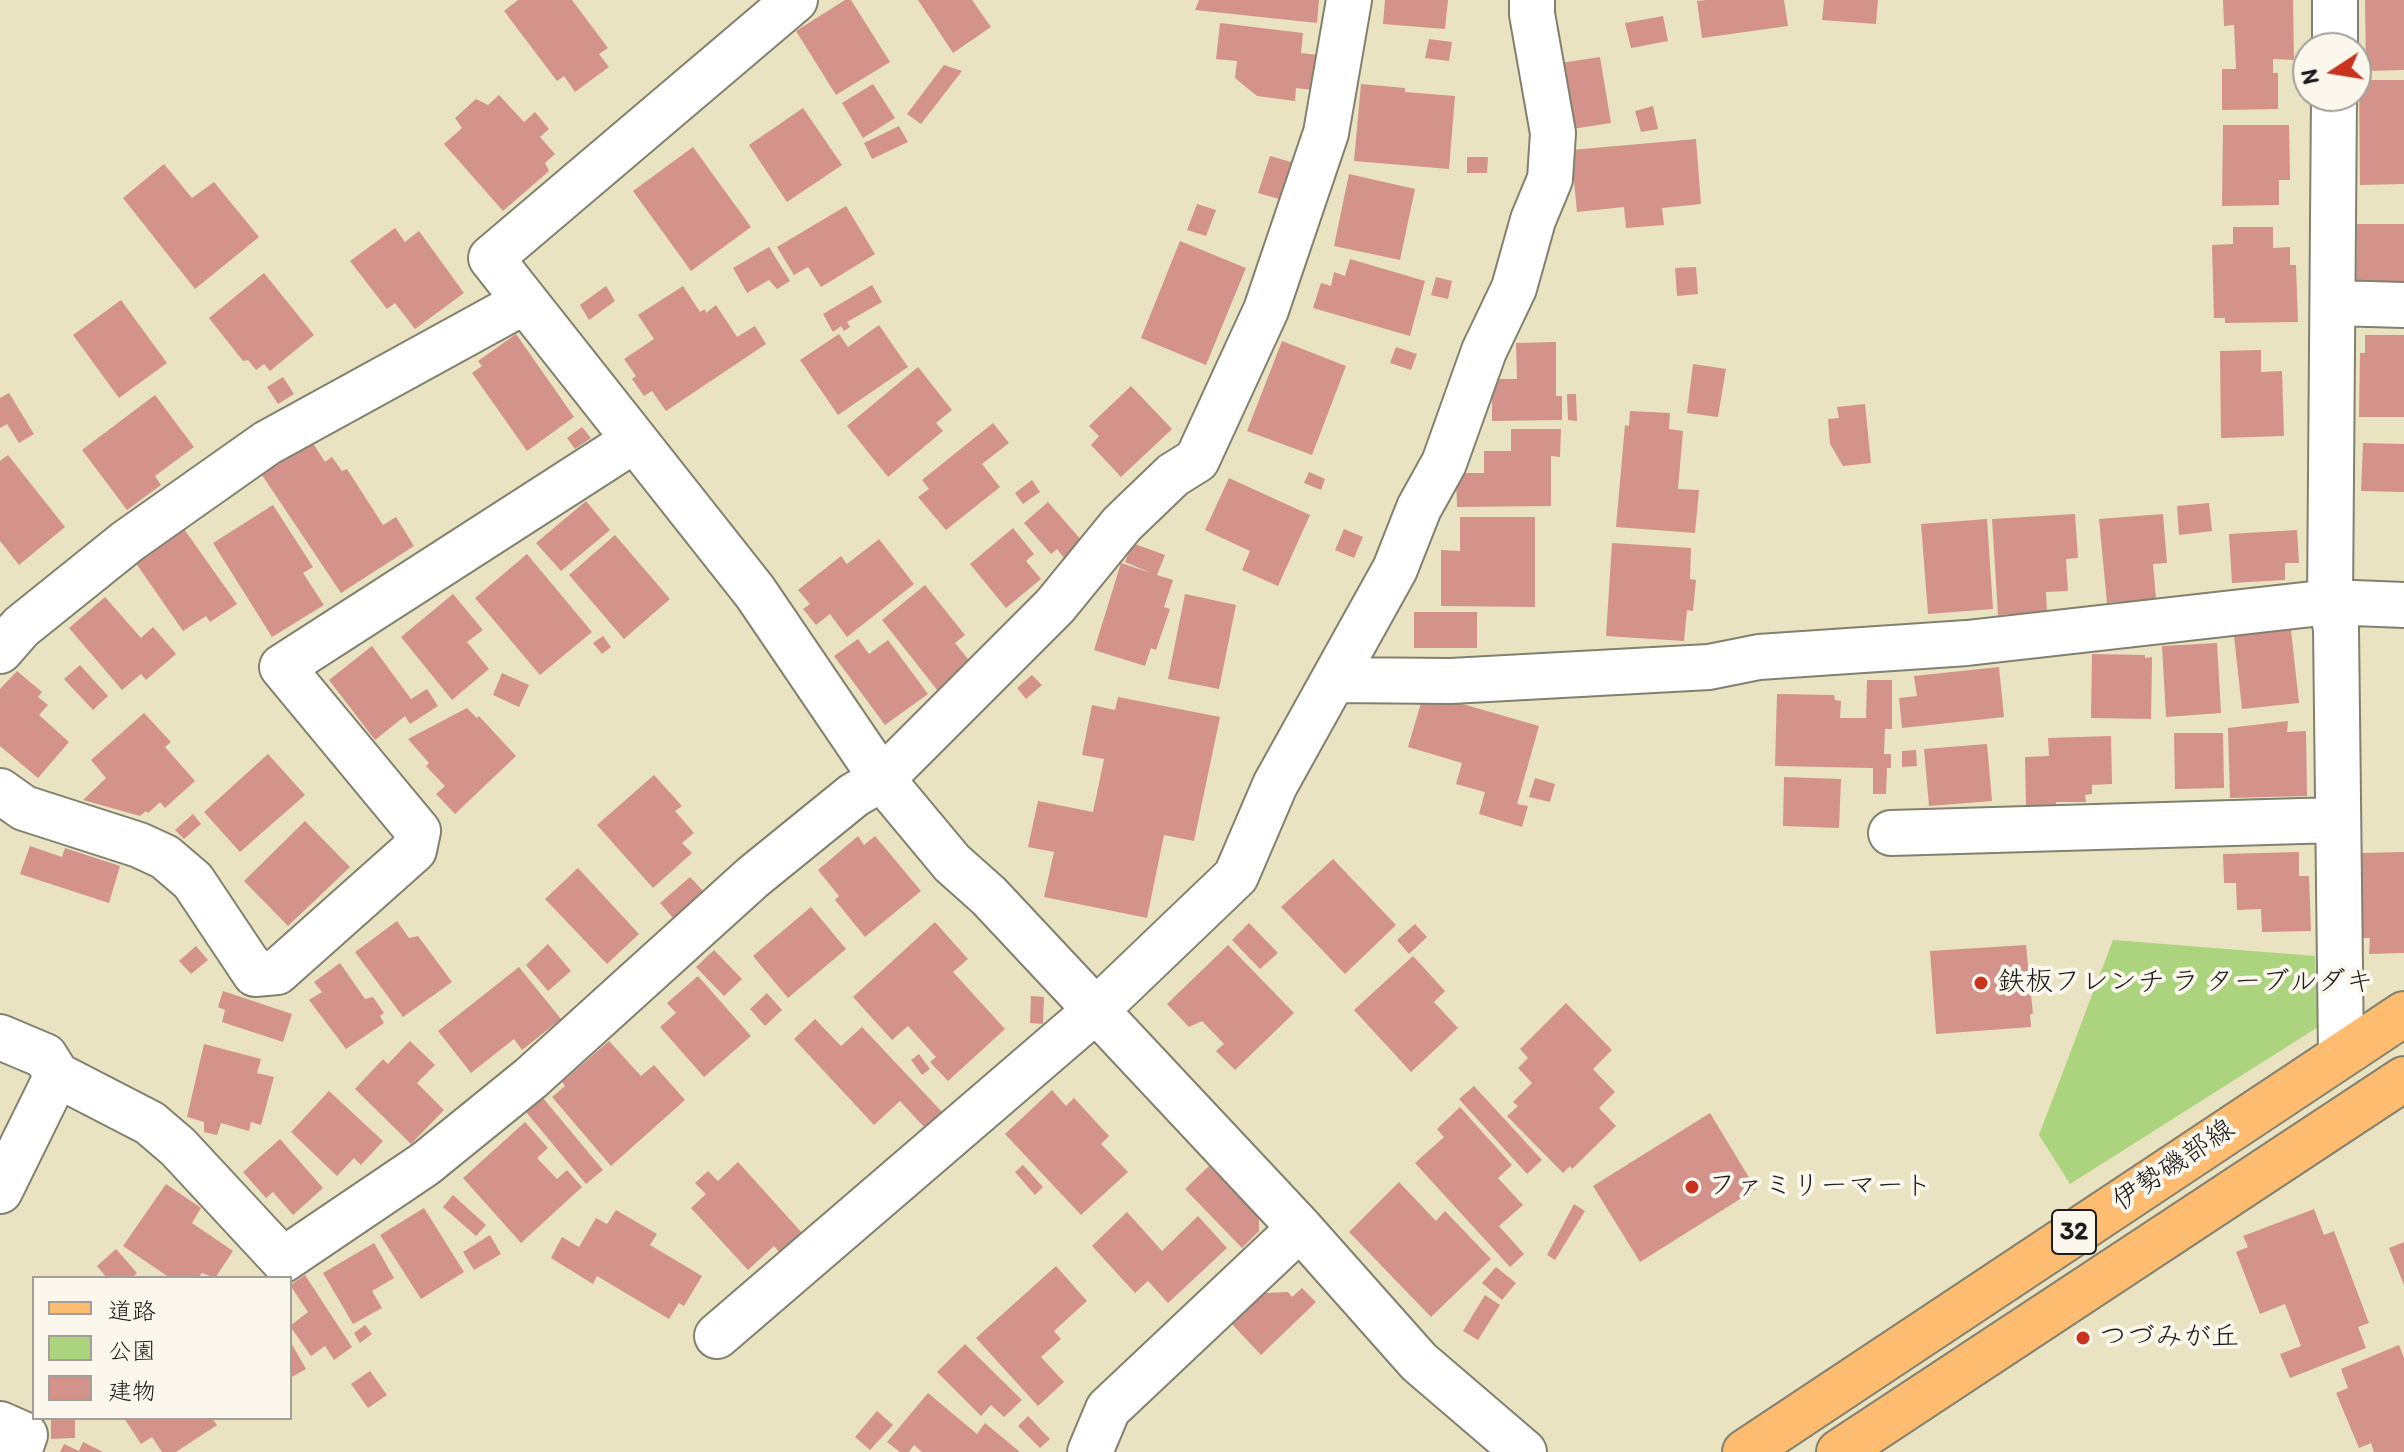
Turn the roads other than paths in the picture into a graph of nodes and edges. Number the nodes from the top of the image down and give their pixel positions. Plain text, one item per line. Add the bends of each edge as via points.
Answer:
1 (795, 0) edge
2 (1349, 0) edge
3 (1532, 0) edge
4 (2335, 0) edge
5 (2335, 32) edge
6 (2334, 112) edge
7 (524, 302) junction
8 (2334, 303) junction
9 (2404, 305) edge
10 (633, 441) junction
11 (2330, 602) junction
12 (2404, 605) edge
13 (0, 651) edge
14 (1335, 680) junction
15 (882, 779) junction
16 (0, 791) edge
17 (2336, 820) junction
18 (1891, 833) dead end
19 (1095, 1011) junction
20 (2404, 1014) edge
21 (0, 1037) edge
22 (2341, 1054) junction
23 (57, 1075) junction
24 (2404, 1079) edge
25 (0, 1191) edge
26 (1300, 1228) junction
27 (268, 1269) edge
28 (717, 1336) dead end
29 (0, 1424) edge
30 (19, 1452) edge
31 (1090, 1452) edge
32 (1524, 1452) edge
33 (1745, 1452) edge
34 (1839, 1452) edge

1 - 7 street via 491,258
2 - 15 street via 1326,133 1266,310 1197,460 1173,475 1122,524 1046,616
3 - 14 street via 1553,133 1550,179 1514,288 1484,351 1444,463
4 - 5 street
6 - 8 street
7 - 10 street
7 - 13 street via 267,443 128,541 21,627
8 - 9 street
8 - 11 street
10 - 15 street via 755,592
10 - 16 street via 282,667 418,831 414,850 277,972 255,974 193,881 165,857 24,808
11 - 12 street
11 - 14 street via 1967,643 1759,657 1709,667 1451,681
11 - 17 street via 2336,628
14 - 19 street via 1275,785 1236,876
15 - 19 street via 952,863
15 - 27 street via 854,795 753,877 531,1078 437,1154
17 - 18 street
17 - 22 street
19 - 26 street
19 - 28 street
20 - 22 main road, 伊勢磯部線 / 32
21 - 23 street via 45,1056
22 - 33 main road, 伊勢磯部線 / 32
23 - 25 street
23 - 27 street via 150,1123 178,1147
24 - 34 main road, 伊勢磯部線 / 32
26 - 31 street via 1108,1409
26 - 32 street via 1419,1362
29 - 30 street via 25,1435

